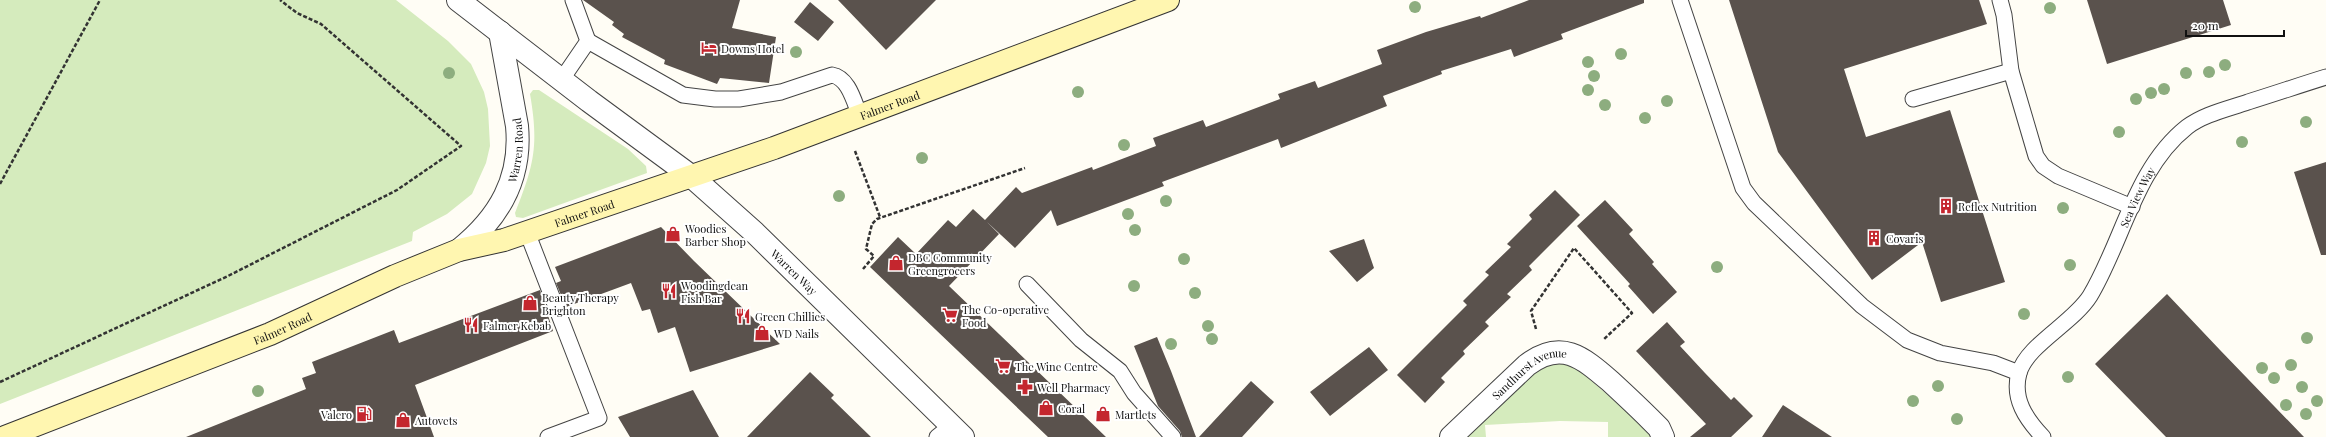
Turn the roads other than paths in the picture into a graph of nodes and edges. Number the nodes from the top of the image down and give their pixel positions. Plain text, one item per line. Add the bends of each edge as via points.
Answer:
1 (458, 0) edge
2 (573, 0) edge
3 (1168, 0) edge
4 (1680, 0) edge
5 (2000, 0) edge
6 (500, 32) junction
7 (588, 41) junction
8 (2011, 71) junction
9 (2326, 77) edge
10 (562, 79) junction
11 (1913, 99) dead end
12 (860, 116) junction
13 (691, 176) junction
14 (2132, 207) junction
15 (527, 232) junction
16 (459, 250) junction
17 (1027, 284) dead end
18 (2019, 373) junction
19 (951, 433) edge
20 (5, 437) edge
21 (548, 437) edge
22 (1173, 437) edge
23 (1451, 437) edge
24 (1662, 437) edge
25 (2043, 437) edge

1 - 6 street
2 - 7 lane
3 - 12 main road, Falmer Road
4 - 18 lane via 1744,188 1754,203 1862,306 1906,340 1930,350 1993,363
5 - 8 lane
6 - 10 street
6 - 16 street, Warren Road via 516,120 518,138 515,165 510,184 494,216 486,227
7 - 10 lane
7 - 12 lane via 684,95 739,99 781,92 832,75 838,76 847,86
8 - 11 lane
8 - 14 lane via 2036,156 2043,166 2058,176
9 - 14 lane, Sea View Way via 2226,110 2190,125 2173,139 2156,162
10 - 13 street
12 - 13 main road, Falmer Road
13 - 15 main road, Falmer Road
13 - 19 street, Warren Way via 747,225
14 - 18 lane, Sea View Way via 2090,297 2064,325 2032,352
15 - 16 main road, Falmer Road
15 - 21 lane via 599,418
16 - 20 main road, Falmer Road via 395,276 270,334
17 - 22 lane via 1081,340 1120,371 1134,393
18 - 25 lane, Sea View Way via 2018,392 2024,416
23 - 24 street, Sandhurst Avenue via 1527,365 1546,354 1567,353 1586,360 1659,428

